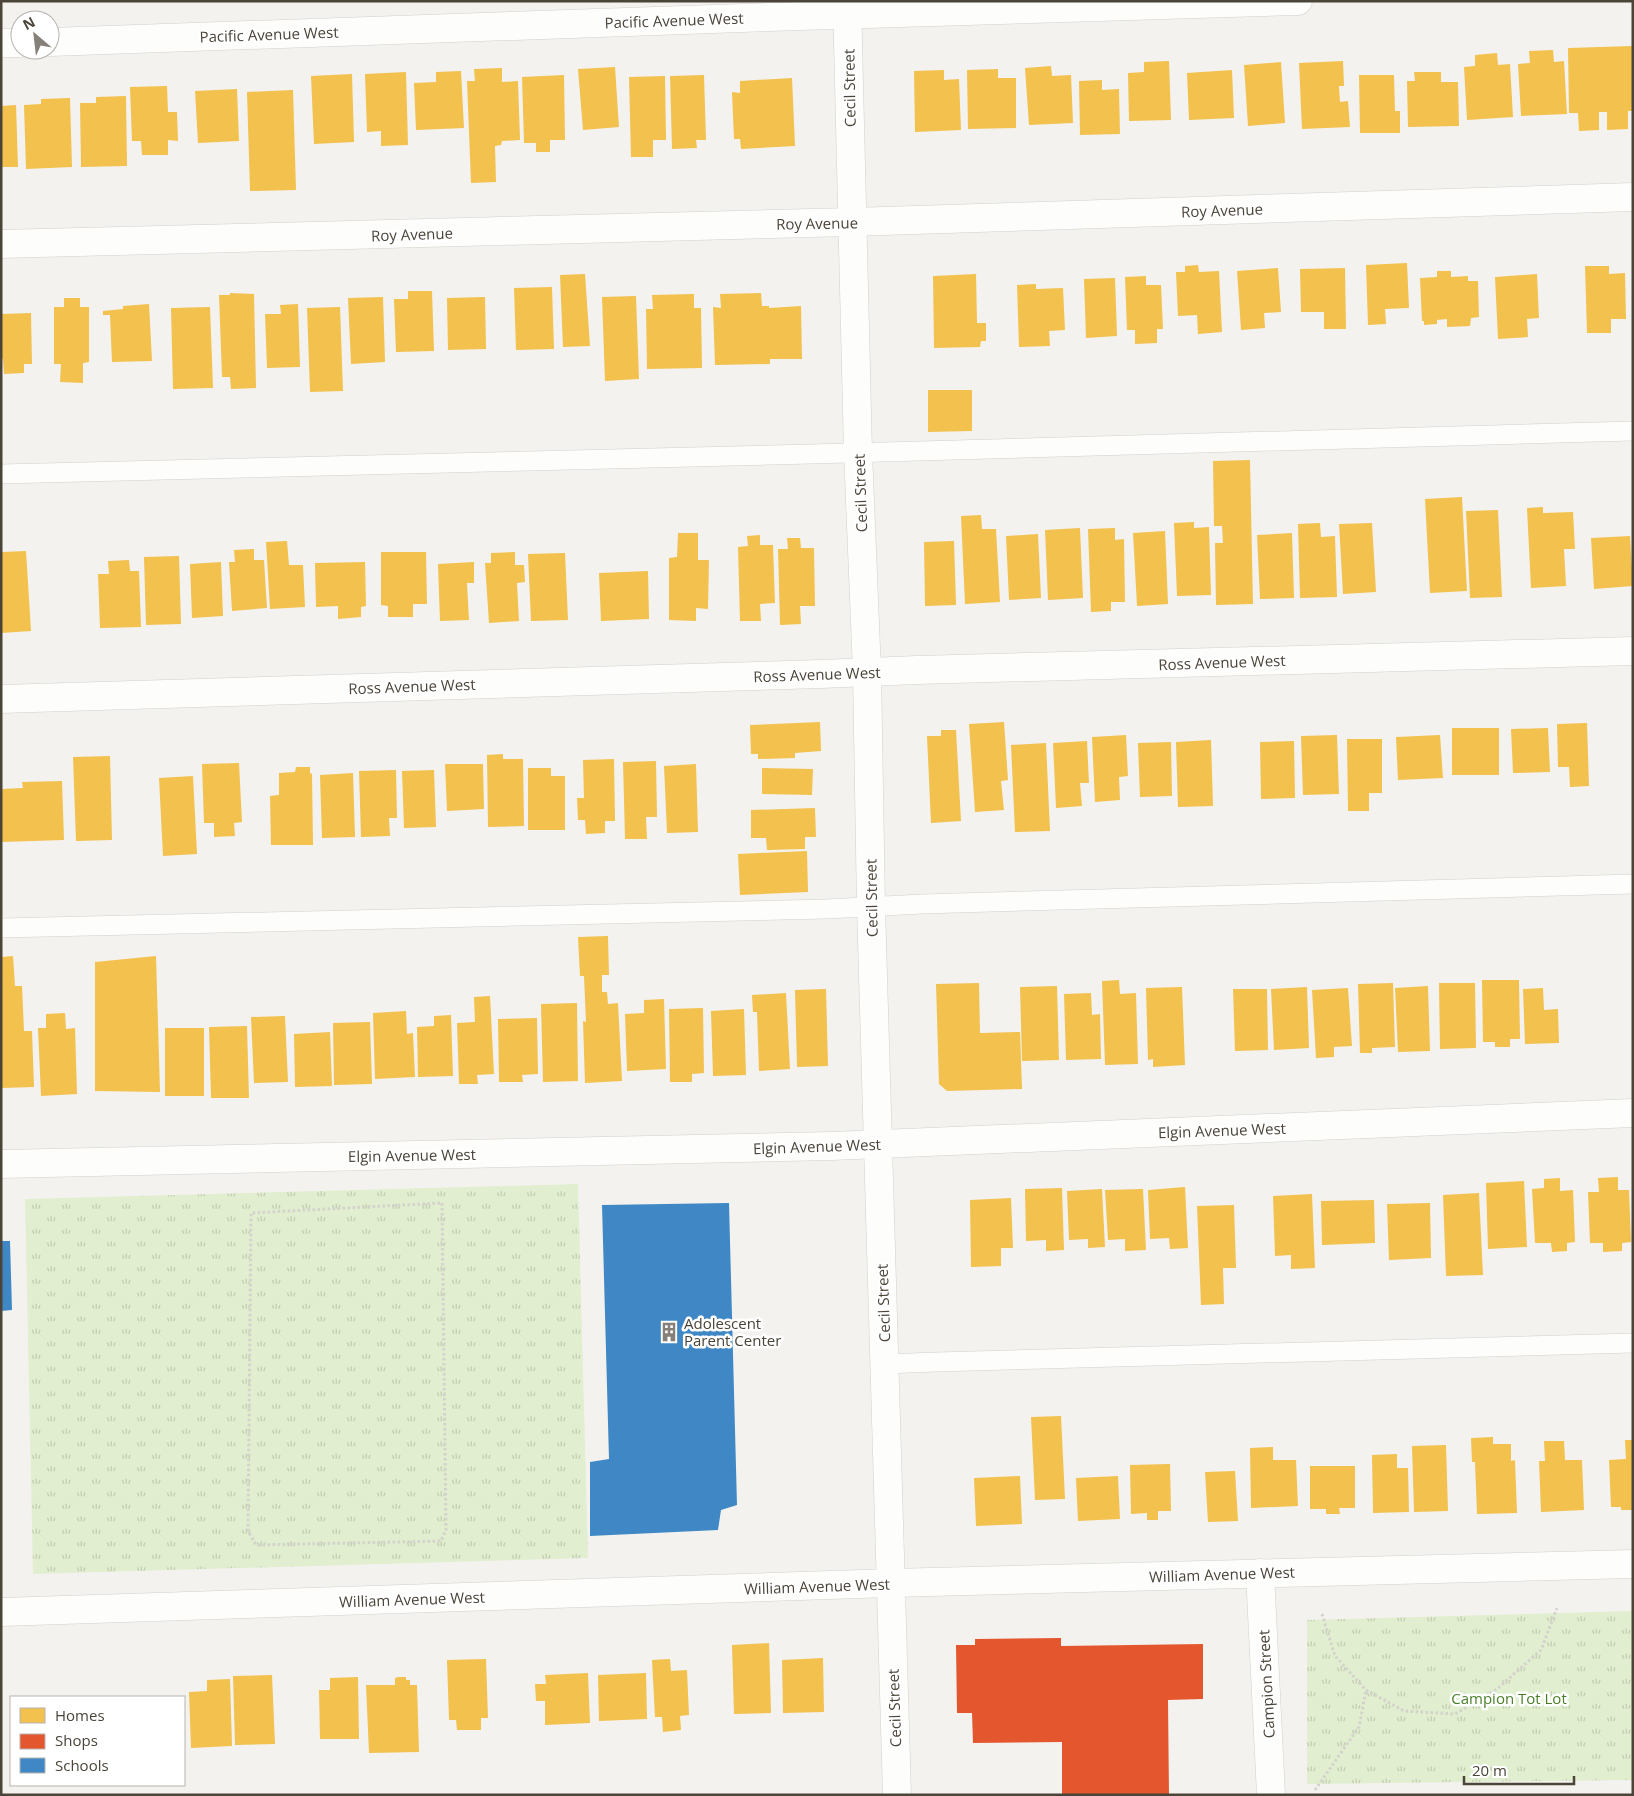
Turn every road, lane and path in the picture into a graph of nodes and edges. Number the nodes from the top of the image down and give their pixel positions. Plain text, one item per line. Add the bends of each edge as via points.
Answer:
1 (1298, 1) edge
2 (847, 8) edge
3 (60, 42) edge
4 (1633, 198) edge
5 (851, 222) junction
6 (1, 244) edge
7 (1633, 431) edge
8 (858, 452) junction
9 (1, 474) edge
10 (1633, 651) edge
11 (867, 672) junction
12 (1, 699) edge
13 (1633, 884) edge
14 (871, 907) junction
15 (1, 928) edge
16 (1633, 1113) edge
17 (878, 1144) junction
18 (1, 1164) edge
19 (251, 1213) joint
20 (1633, 1344) edge
21 (884, 1364) junction
22 (1633, 1564) edge
23 (1260, 1573) junction
24 (891, 1583) junction
25 (1557, 1608) dead end
26 (1, 1612) edge
27 (1322, 1614) dead end
28 (1366, 1690) junction
29 (1315, 1790) dead end
30 (897, 1795) edge
31 (1271, 1795) edge

1 - 2 street, Pacific Avenue West
2 - 3 street, Pacific Avenue West
2 - 5 street, Cecil Street
4 - 5 street, Roy Avenue
5 - 6 street, Roy Avenue
5 - 8 street, Cecil Street
7 - 8 lane
8 - 9 lane
8 - 11 street, Cecil Street
10 - 11 street, Ross Avenue West
11 - 12 street, Ross Avenue West
11 - 14 street, Cecil Street
13 - 14 lane
14 - 15 lane
14 - 17 street, Cecil Street
16 - 17 street, Elgin Avenue West
17 - 18 street, Elgin Avenue West
17 - 21 street, Cecil Street
19 - 19 path via 442,1203 446,1530 441,1541 256,1545 248,1531
20 - 21 lane
21 - 24 street, Cecil Street
22 - 23 street, William Avenue West
23 - 24 street, William Avenue West
23 - 31 street, Campion Street
24 - 26 street, William Avenue West
24 - 30 street, Cecil Street
25 - 28 path via 1541,1650 1497,1689 1455,1714 1404,1711
27 - 28 path via 1335,1656
28 - 29 path via 1359,1727

